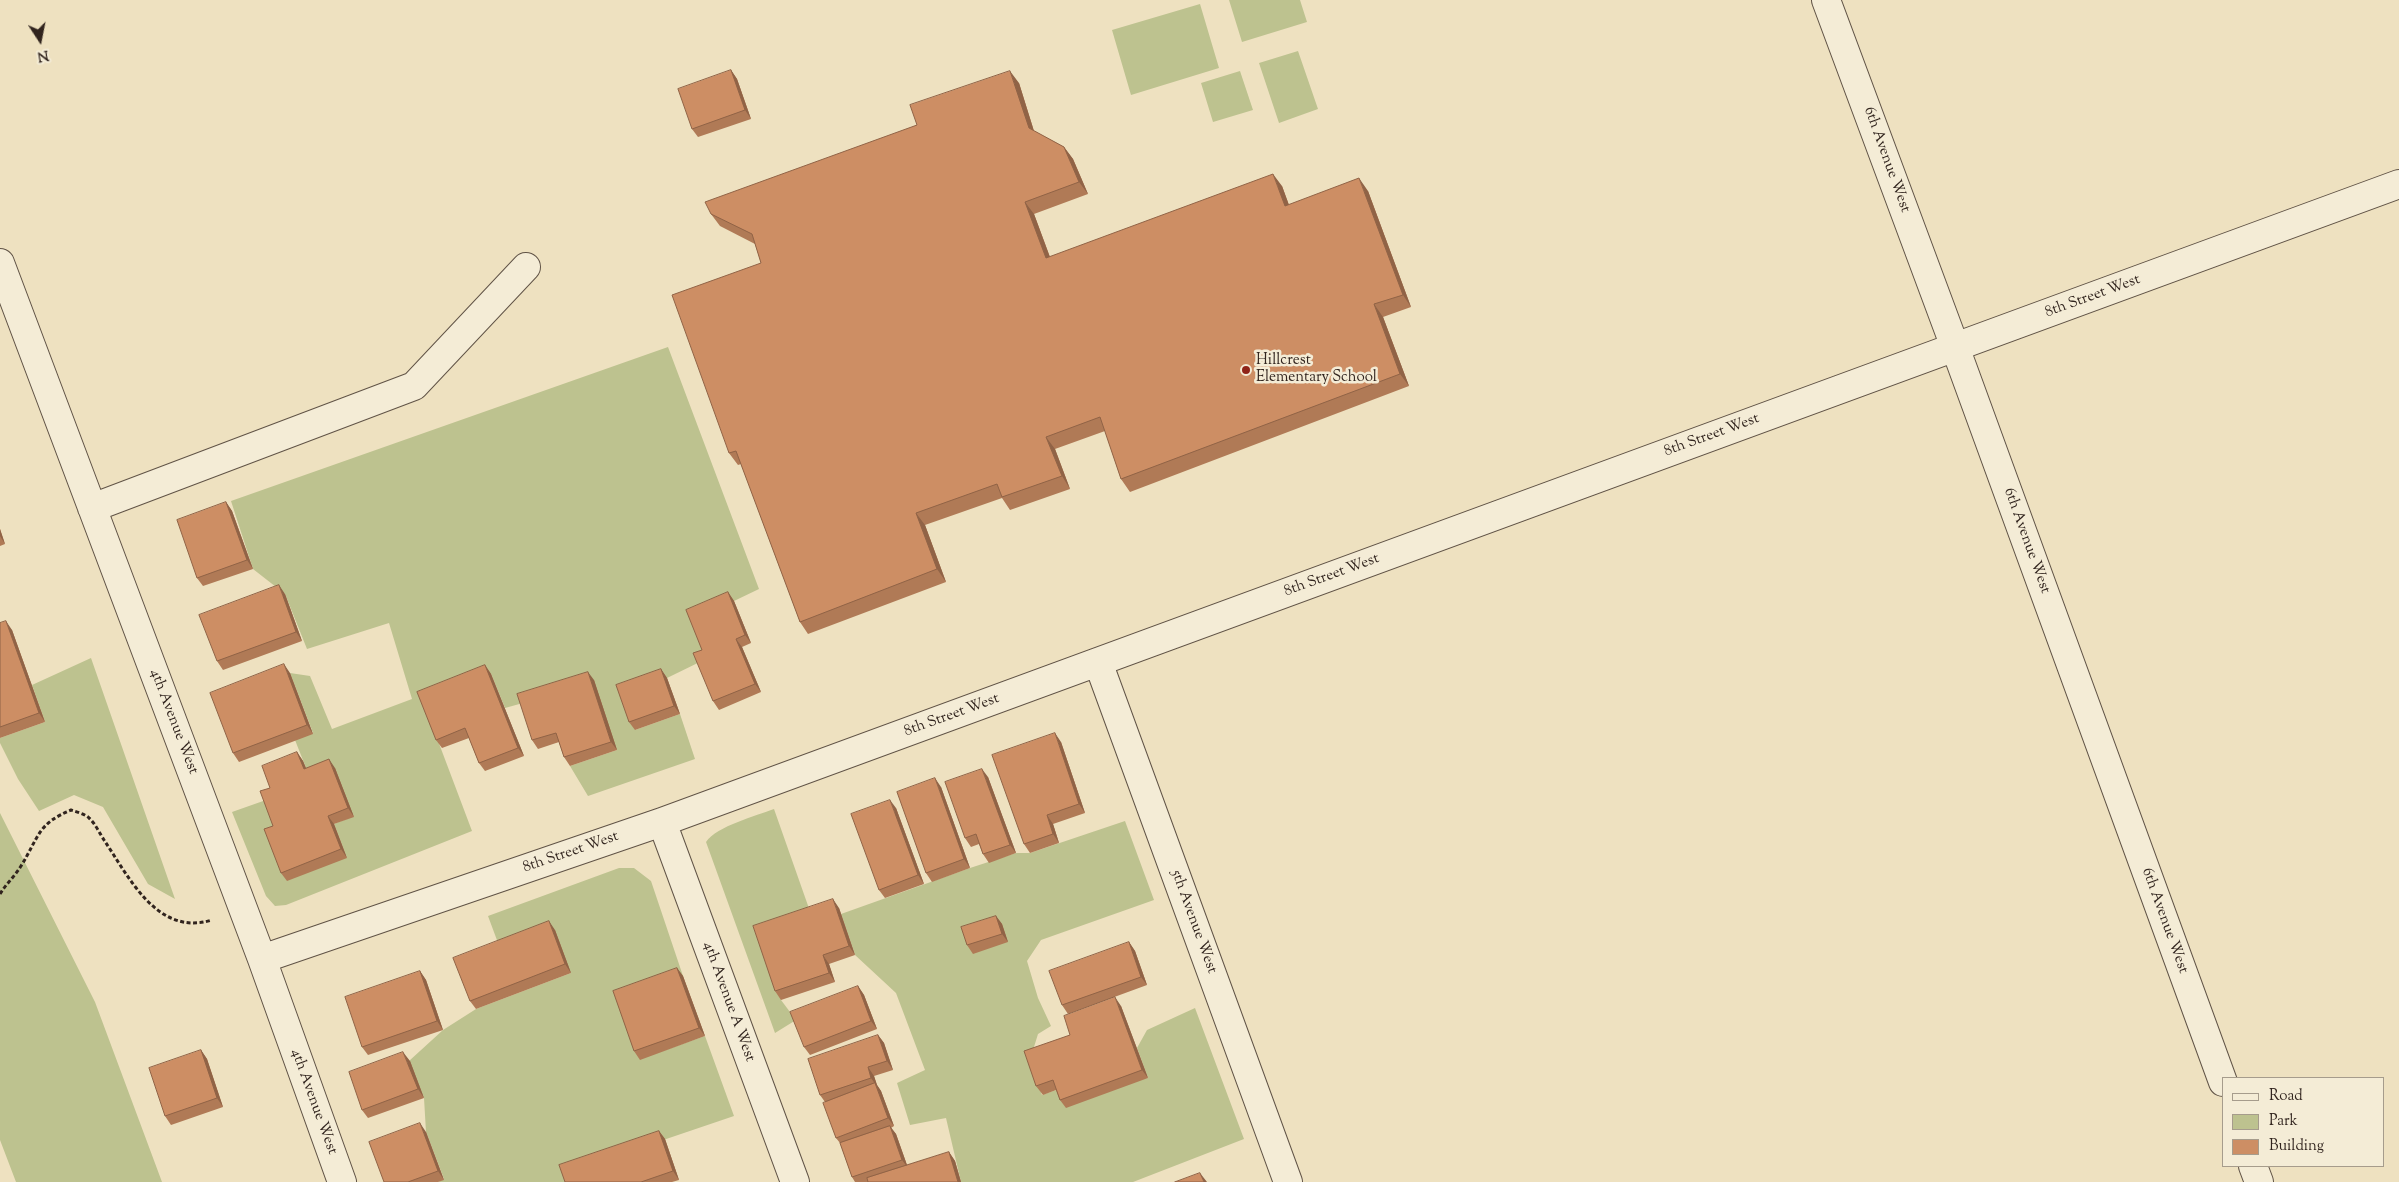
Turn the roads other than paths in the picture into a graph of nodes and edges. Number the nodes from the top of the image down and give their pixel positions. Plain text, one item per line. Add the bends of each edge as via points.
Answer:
1 (1826, 0) edge
2 (2399, 184) edge
3 (0, 263) edge
4 (526, 267) dead end
5 (1955, 347) junction
6 (92, 508) junction
7 (1098, 662) junction
8 (662, 822) junction
9 (262, 959) junction
10 (2222, 1079) edge
11 (2253, 1167) edge
12 (342, 1182) edge
13 (795, 1182) edge
14 (1288, 1182) edge
15 (2259, 1182) edge

1 - 5 street, 6th Avenue West
2 - 5 street, 8th Street West
3 - 6 street, 4th Avenue West
4 - 6 street via 414,386
5 - 7 street, 8th Street West
5 - 10 street, 6th Avenue West
6 - 9 street, 4th Avenue West
7 - 8 street, 8th Street West
7 - 14 street, 5th Avenue West
8 - 9 street, 8th Street West
8 - 13 street, 4th Avenue A West
9 - 12 street, 4th Avenue West
11 - 15 street

